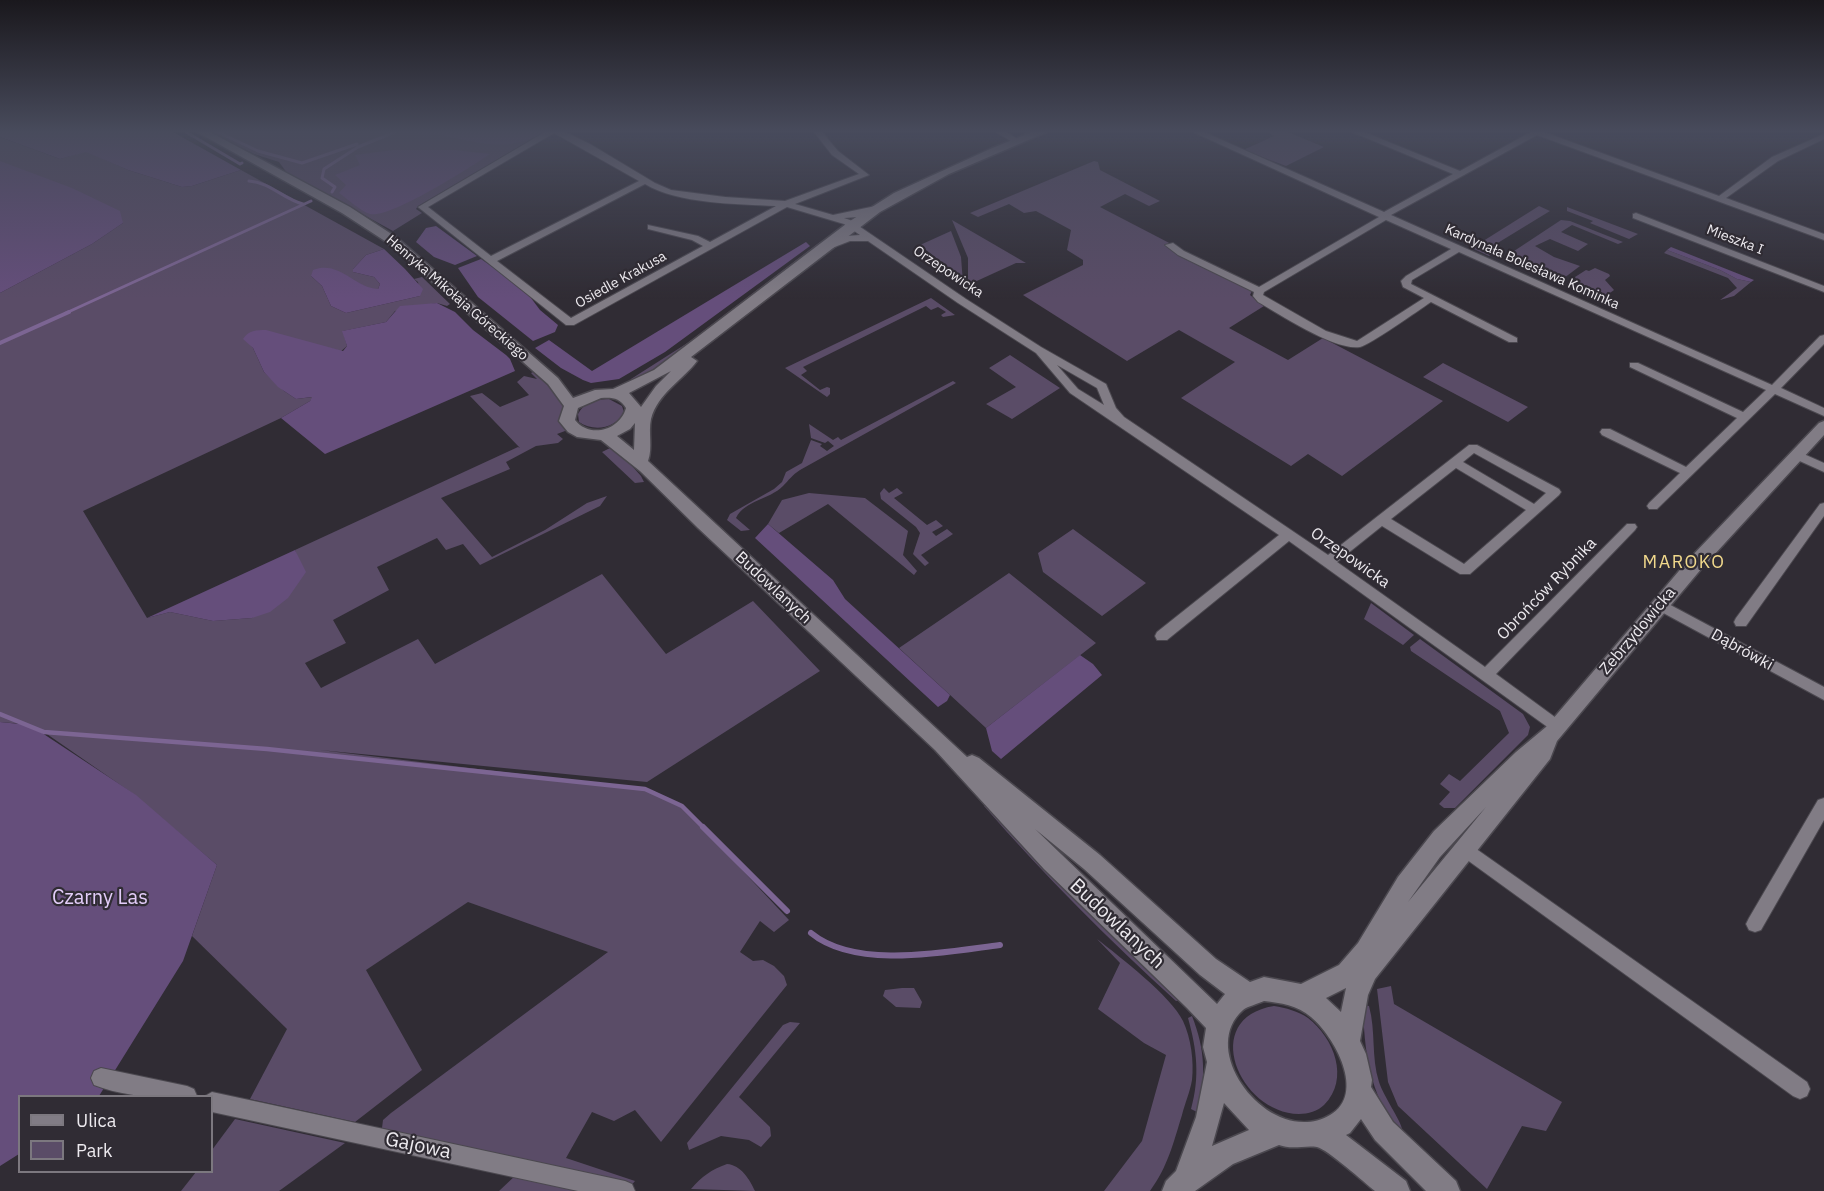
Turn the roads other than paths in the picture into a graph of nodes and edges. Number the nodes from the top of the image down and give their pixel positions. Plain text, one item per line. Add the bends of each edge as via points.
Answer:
1 (305, 188) edge
2 (455, 188) edge
3 (632, 188) edge
4 (663, 188) edge
5 (831, 188) edge
6 (914, 188) edge
7 (1321, 188) edge
8 (1436, 188) edge
9 (1687, 188) edge
10 (1736, 188) edge
11 (1720, 199) junction
12 (786, 204) junction
13 (883, 205) junction
14 (831, 216) junction
15 (1385, 216) junction
16 (1636, 216) dead end
17 (852, 226) junction
18 (651, 227) dead end
19 (1824, 237) edge
20 (872, 238) junction
21 (1170, 245) dead end
22 (711, 246) junction
23 (1458, 249) junction
24 (819, 251) junction
25 (491, 260) junction
26 (1824, 289) edge
27 (1259, 291) junction
28 (1429, 298) junction
29 (1824, 338) edge
30 (1513, 340) dead end
31 (703, 341) junction
32 (1037, 349) junction
33 (677, 361) junction
34 (1064, 362) junction
35 (1634, 365) dead end
36 (1052, 368) junction
37 (553, 381) junction
38 (1773, 389) junction
39 (616, 393) junction
40 (1106, 394) junction
41 (590, 396) junction
42 (1086, 399) junction
43 (631, 400) junction
44 (572, 406) junction
45 (1824, 412) edge
46 (1744, 417) junction
47 (1120, 420) junction
48 (624, 426) junction
49 (1824, 426) edge
50 (1606, 432) dead end
51 (604, 434) junction
52 (1797, 455) junction
53 (1455, 462) junction
54 (644, 463) junction
55 (1824, 468) edge
56 (1687, 472) junction
57 (1653, 506) dead end
58 (1824, 507) edge
59 (1535, 510) junction
60 (1382, 520) junction
61 (1631, 527) dead end
62 (1288, 535) junction
63 (1328, 562) junction
64 (1660, 605) junction
65 (1741, 622) dead end
66 (1162, 636) dead end
67 (1485, 675) junction
68 (1824, 694) edge
69 (1556, 730) junction
70 (942, 744) junction
71 (1824, 805) edge
72 (1465, 849) junction
73 (1755, 924) dead end
74 (1246, 994) junction
75 (1302, 996) junction
76 (1219, 1024) junction
77 (1348, 1040) junction
78 (1218, 1066) junction
79 (101, 1078) dead end
80 (1800, 1089) dead end
81 (1358, 1091) junction
82 (182, 1095) edge
83 (213, 1102) edge
84 (1279, 1132) junction
85 (1321, 1134) junction
86 (1182, 1183) edge
87 (625, 1191) edge
88 (1395, 1191) edge
89 (1446, 1191) edge

1 - 37 main road, Henryka Mikołaja Góreckiego via 392,240
2 - 25 street, Osiedle Krakusa via 422,207
3 - 25 street
4 - 12 street, Orzepowicka via 686,196
5 - 12 street, Osiedle Krakusa
6 - 13 main road
7 - 15 street, Kardynała Bolesława Kominka
8 - 15 street
9 - 11 street
10 - 11 street
11 - 19 street
12 - 14 street, Orzepowicka
12 - 22 street, Osiedle Krakusa
13 - 14 street, Orzepowicka via 852,216
13 - 17 main road
14 - 17 street, Orzepowicka
15 - 23 street, Kardynała Bolesława Kominka
15 - 27 street
16 - 26 street, Mieszka I
17 - 20 street, Orzepowicka
17 - 24 main road
18 - 22 street, Osiedle Krakusa
20 - 24 street via 849,238
20 - 32 street, Orzepowicka
21 - 27 street
22 - 25 street, Osiedle Krakusa via 570,323
23 - 28 street via 1406,281 1408,288
23 - 38 street, Kardynała Bolesława Kominka
24 - 31 main road
27 - 28 street via 1262,300 1324,333 1359,344
28 - 30 street
29 - 38 street
31 - 33 main road
31 - 54 main road via 695,357 660,389 647,409 642,426
32 - 34 street, Orzepowicka
32 - 36 street, Orzepowicka
33 - 39 main road
33 - 43 main road
34 - 36 street
34 - 40 street, Orzepowicka via 1102,386
35 - 46 street
36 - 42 street, Orzepowicka
37 - 41 main road, Henryka Mikołaja Góreckiego
37 - 44 main road, Henryka Mikołaja Góreckiego
38 - 45 street, Kardynała Bolesława Kominka
38 - 46 street
39 - 41 main road
39 - 43 main road
40 - 42 street
40 - 47 street, Orzepowicka
41 - 44 main road
42 - 47 street, Orzepowicka
43 - 48 main road via 634,413
44 - 51 main road via 566,418 573,430
46 - 56 street
47 - 62 street, Orzepowicka
48 - 51 main road
48 - 54 main road
49 - 52 main road, Zebrzydowicka
50 - 56 street
51 - 54 main road, Budowlanych
52 - 55 street
52 - 64 main road, Zebrzydowicka
53 - 59 street
53 - 59 street via 1473,448 1555,492
53 - 60 street
54 - 70 main road, Budowlanych via 711,531
56 - 57 street
58 - 65 street, Dąbrówki
59 - 60 street via 1465,571
60 - 63 street
61 - 67 street, Obrońców Rybnika
62 - 63 street, Orzepowicka
62 - 66 street
63 - 67 street, Orzepowicka
64 - 68 street, Dąbrówki
64 - 69 main road, Zebrzydowicka
67 - 69 street, Orzepowicka
69 - 72 main road, Zebrzydowicka via 1543,753
69 - 75 main road, Zebrzydowicka via 1533,747 1428,856 1346,973
70 - 74 main road, Budowlanych via 983,772 1092,862 1213,971
70 - 76 main road, Budowlanych via 1052,862
71 - 73 street
72 - 77 main road, Zebrzydowicka via 1367,971 1358,987
72 - 80 street
74 - 75 main road via 1270,989
74 - 76 main road via 1230,1005
75 - 77 main road via 1325,1011
76 - 78 main road via 1215,1048
77 - 81 main road via 1358,1069
78 - 84 main road via 1236,1101 1256,1120
78 - 86 main road via 1209,1117
79 - 82 street
81 - 85 main road via 1343,1121
81 - 89 main road via 1381,1127
83 - 87 street, Gajowa
84 - 85 main road
84 - 86 main road via 1230,1152
85 - 88 main road

